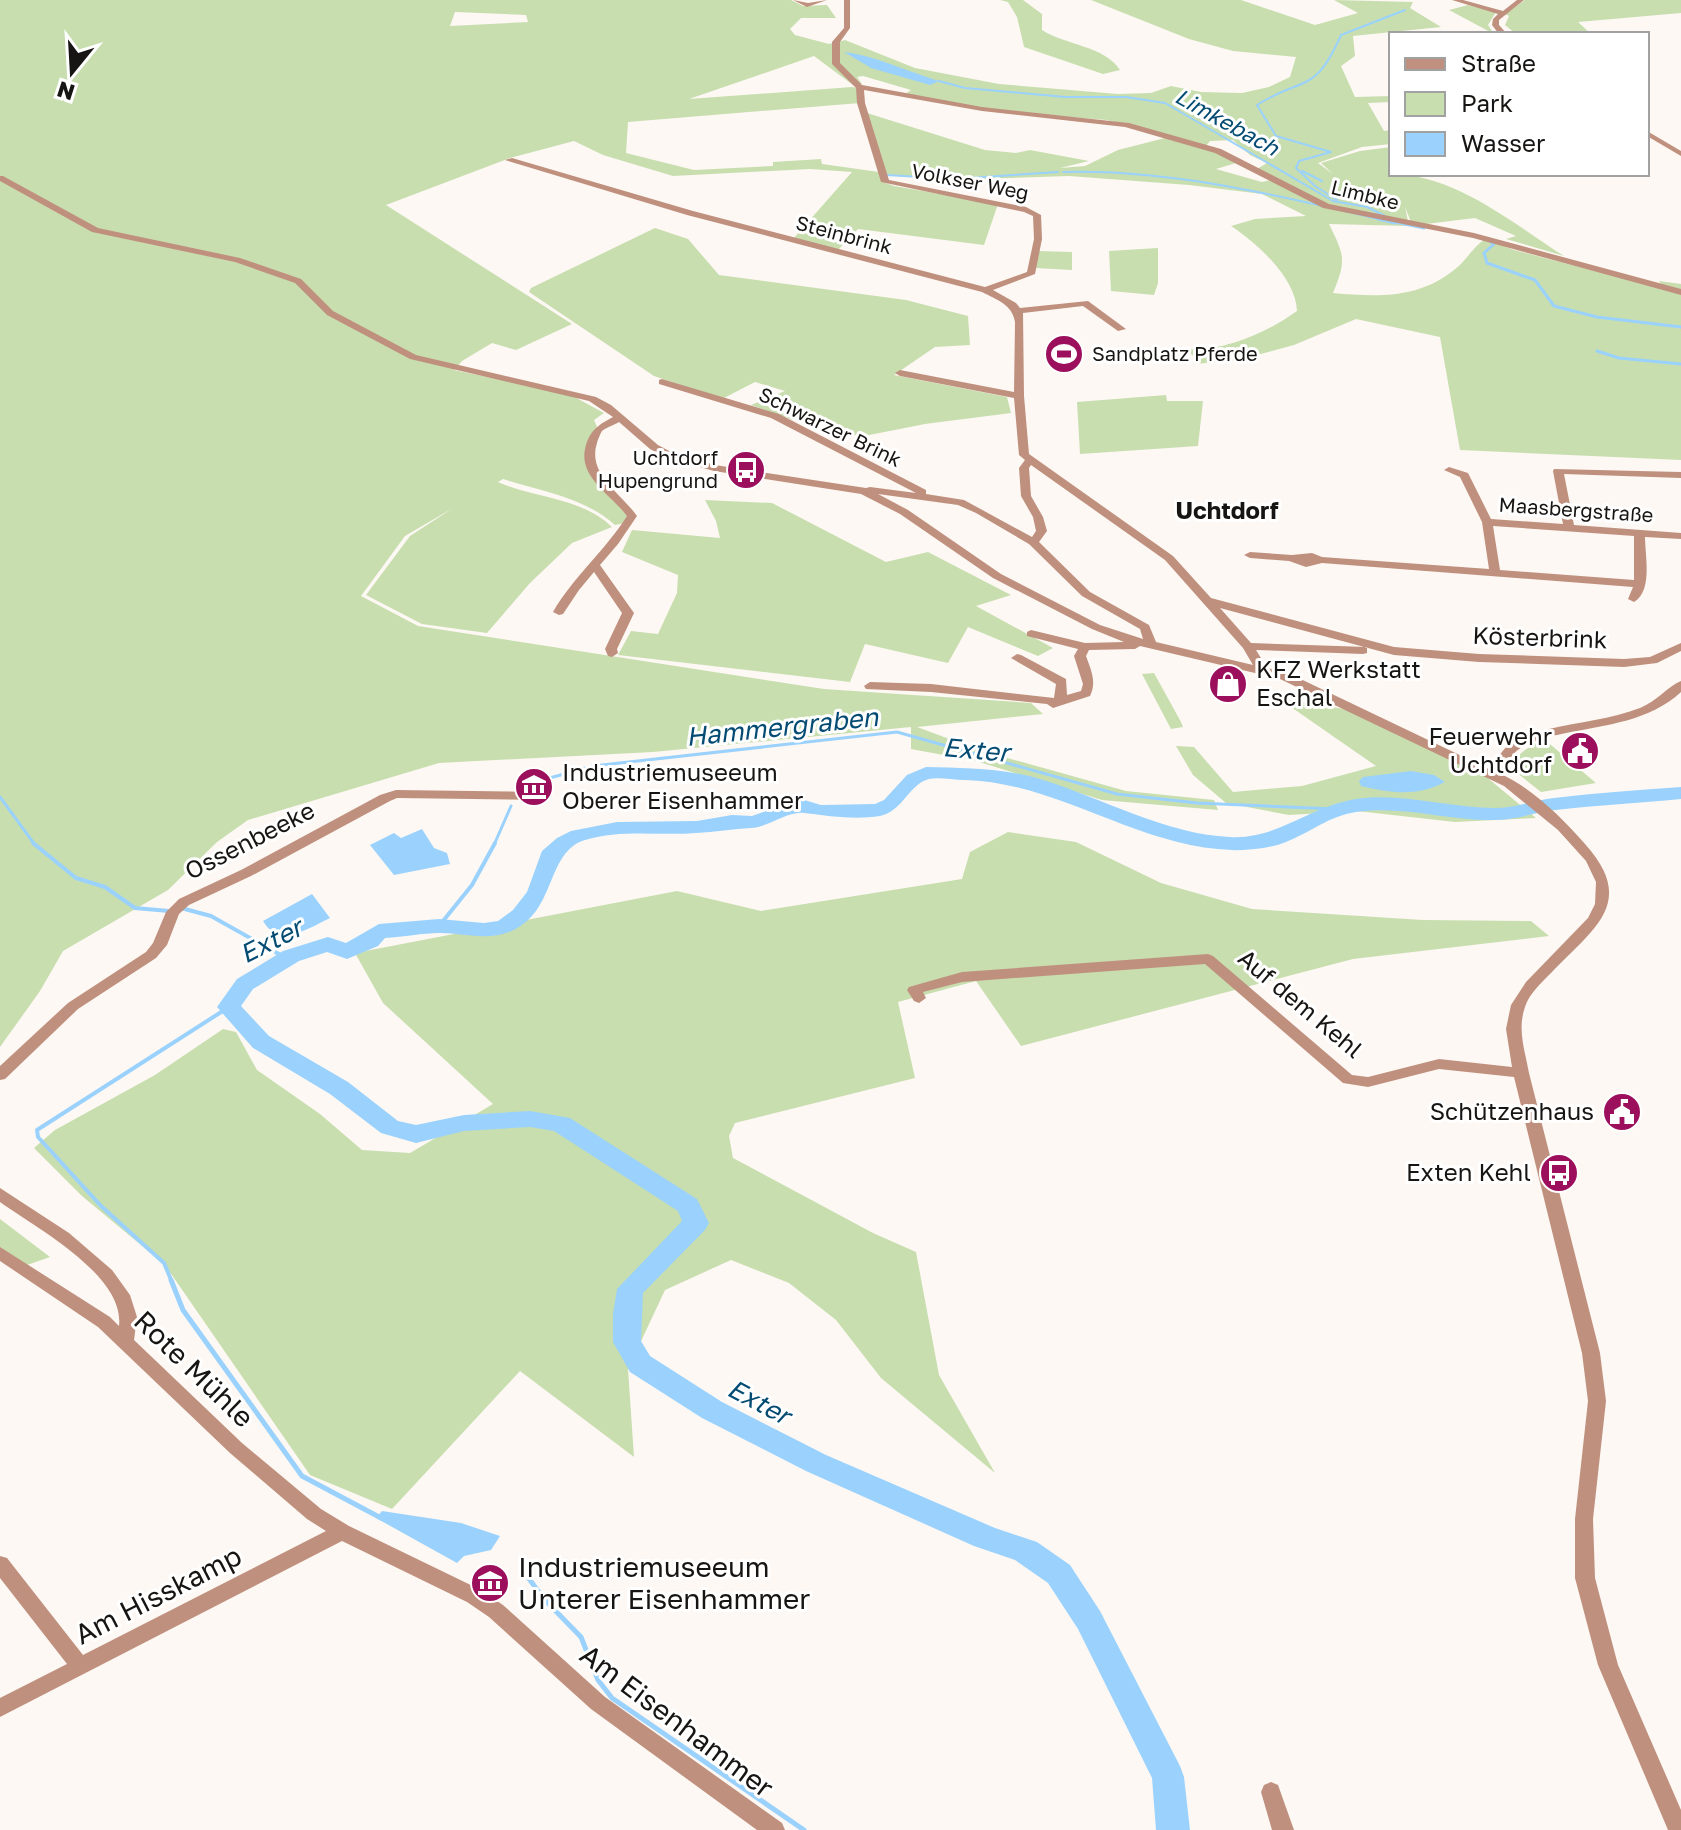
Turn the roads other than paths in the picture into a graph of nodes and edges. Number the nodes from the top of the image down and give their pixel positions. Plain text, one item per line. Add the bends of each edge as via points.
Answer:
1 (796, 0) edge
2 (824, 0) edge
3 (847, 0) edge
4 (1455, 0) edge
5 (1521, 0) edge
6 (1503, 13) junction
7 (1501, 32) edge
8 (860, 87) junction
9 (1649, 134) edge
10 (1681, 154) edge
11 (509, 160) dead end
12 (0, 178) edge
13 (985, 290) junction
14 (1681, 292) edge
15 (1018, 311) junction
16 (1121, 329) dead end
17 (900, 373) dead end
18 (662, 382) dead end
19 (1019, 396) junction
20 (620, 417) junction
21 (1030, 460) junction
22 (1449, 470) dead end
23 (1681, 475) edge
24 (845, 486) junction
25 (934, 498) junction
26 (1487, 522) junction
27 (1569, 528) junction
28 (1639, 533) junction
29 (1681, 536) edge
30 (1033, 542) junction
31 (1250, 555) dead end
32 (596, 567) junction
33 (1495, 572) junction
34 (1640, 584) junction
35 (1634, 599) dead end
36 (1205, 600) junction
37 (559, 612) dead end
38 (1031, 634) dead end
39 (1151, 645) junction
40 (1248, 646) junction
41 (1085, 647) junction
42 (1681, 647) edge
43 (1394, 651) junction
44 (612, 653) dead end
45 (1017, 658) dead end
46 (1261, 669) junction
47 (1681, 685) edge
48 (870, 686) dead end
49 (1060, 702) junction
50 (1030, 706) dead end
51 (1495, 774) junction
52 (545, 796) dead end
53 (919, 998) dead end
54 (1521, 1073) junction
55 (0, 1075) edge
56 (0, 1194) edge
57 (0, 1253) edge
58 (126, 1340) junction
59 (342, 1532) junction
60 (0, 1564) edge
61 (80, 1666) junction
62 (0, 1708) edge
63 (1271, 1792) dead end
64 (774, 1830) edge
65 (1283, 1830) edge
66 (1679, 1830) edge

1 - 2 street via 807,5
3 - 8 street via 847,28 836,42 836,64
4 - 6 street
5 - 6 street
6 - 7 street via 1495,25
8 - 13 street, Volkser Weg via 885,182 1037,215 1031,274
8 - 14 street, Limbke via 968,107 1126,125 1218,151 1326,206 1487,239
9 - 10 street
11 - 13 street, Steinbrink
12 - 20 street via 95,230 237,260 298,281 330,313 399,352 581,395
13 - 15 street, Steinbrink
15 - 16 street via 1085,303
15 - 19 street
17 - 19 street
18 - 25 street, Schwarzer Brink via 775,416
19 - 21 street via 1022,449
20 - 24 street via 654,447 689,463
20 - 32 street via 597,430 587,456 591,471 632,516
21 - 30 street via 1024,468 1026,496 1042,531
21 - 36 street via 1149,541
22 - 26 street, Maasbergstraße via 1464,475
23 - 27 street via 1558,471
24 - 25 street, Schwarzer Brink
24 - 39 street via 904,512 997,576 1066,613
25 - 30 street, Schwarzer Brink via 960,502
26 - 27 street, Maasbergstraße
26 - 33 street
27 - 28 street, Maasbergstraße
28 - 29 street, Maasbergstraße
28 - 34 street
30 - 39 street, Schwarzer Brink via 1086,594 1145,627
31 - 33 street
32 - 37 street via 567,595
32 - 44 street via 628,613
33 - 34 street
34 - 35 street
36 - 40 street
36 - 43 street, Kösterbrink
38 - 41 street
39 - 41 street
39 - 46 street
40 - 43 street, Kösterbrink
40 - 46 street
41 - 49 street via 1080,656 1089,684 1086,693
42 - 43 street, Kösterbrink via 1653,660 1624,663
45 - 49 street via 1062,682
46 - 51 street
47 - 51 street via 1641,711 1519,743
48 - 49 street
49 - 50 street
51 - 54 street via 1550,816 1592,860 1603,882 1602,904 1594,920 1518,1005 1513,1029
52 - 55 street, Ossenbeeke via 396,794 184,902 173,912 151,955 73,1006
53 - 54 street, Auf dem Kehl via 914,990 962,977 1208,959 1348,1079 1368,1082 1439,1064
54 - 66 street via 1596,1389 1584,1519 1585,1578 1608,1665
56 - 58 street via 88,1255 115,1283 128,1324
57 - 58 street, Rote Mühle
58 - 59 street, Rote Mühle via 256,1467
59 - 61 street, Am Hisskamp
59 - 64 street, Am Eisenhammer via 496,1611 598,1703
60 - 61 street
61 - 62 street, Am Hisskamp
63 - 65 street

